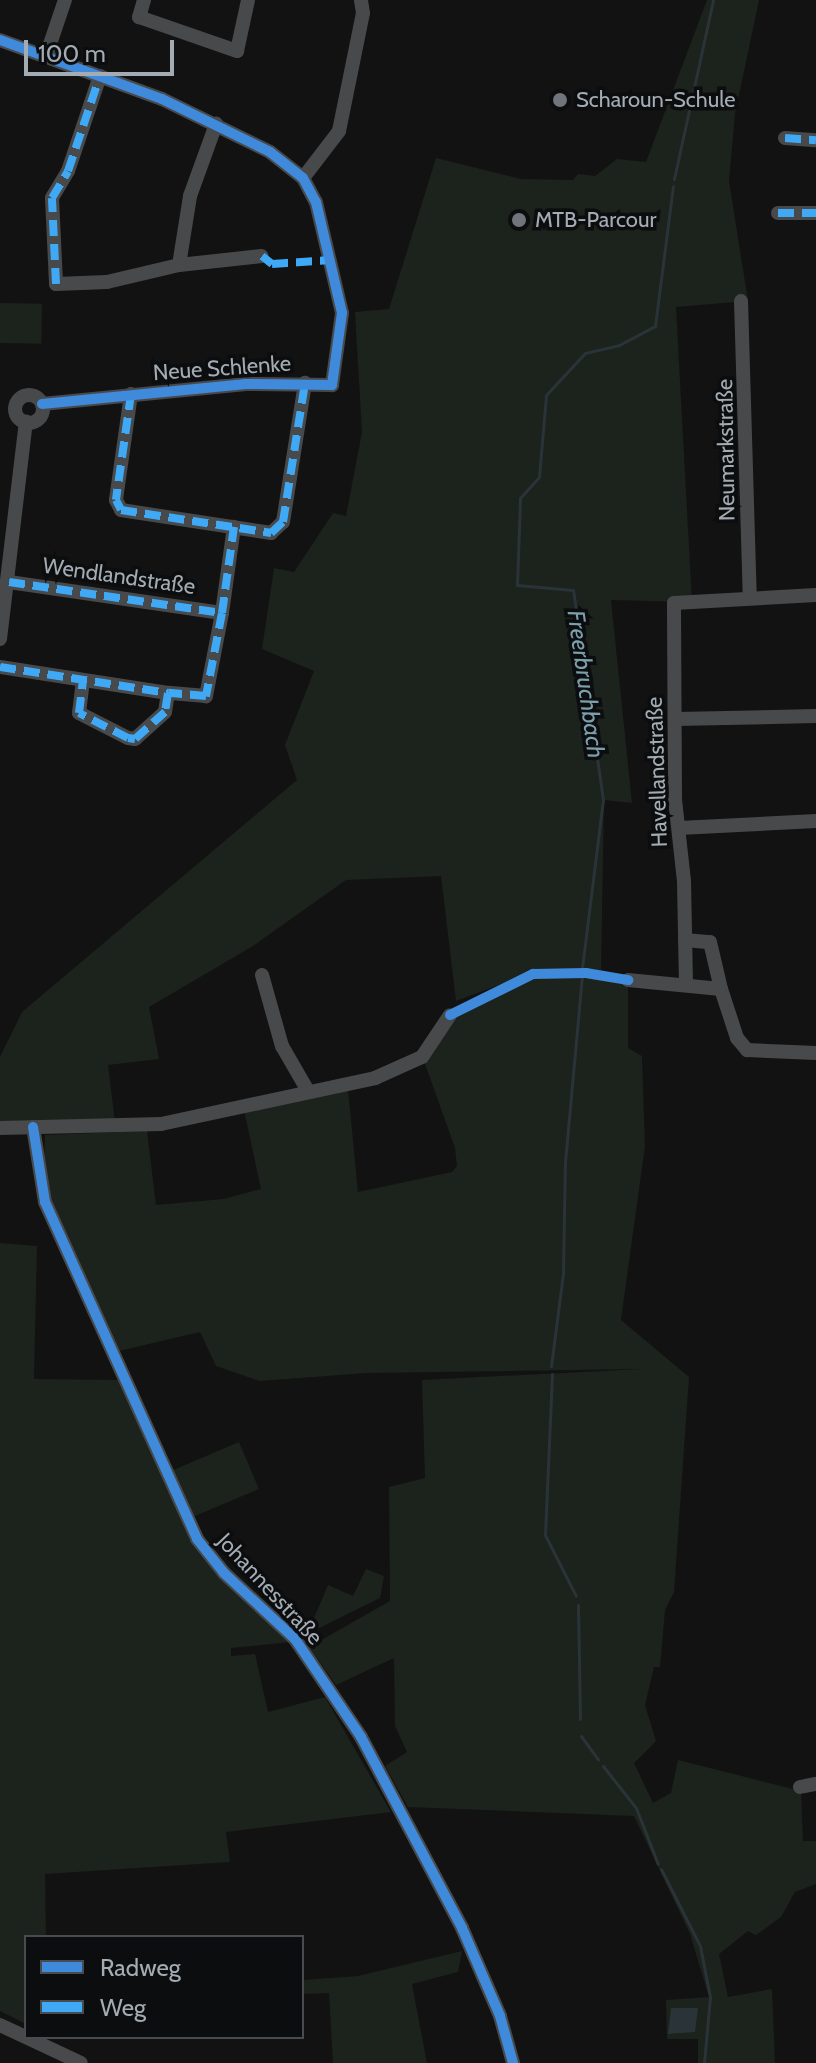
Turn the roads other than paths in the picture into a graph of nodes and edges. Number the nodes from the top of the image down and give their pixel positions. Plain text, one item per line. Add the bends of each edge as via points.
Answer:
1 (65, 0) edge
2 (144, 0) edge
3 (248, 0) edge
4 (361, 0) edge
5 (0, 40) edge
6 (46, 56) junction
7 (100, 76) junction
8 (216, 124) junction
9 (785, 138) dead end
10 (816, 140) edge
11 (303, 178) junction
12 (778, 213) dead end
13 (816, 213) edge
14 (262, 256) dead end
15 (179, 265) junction
16 (741, 301) dead end
17 (305, 383) junction
18 (131, 394) junction
19 (42, 404) junction
20 (0, 405) edge
21 (16, 405) junction
22 (26, 422) junction
23 (234, 527) junction
24 (9, 582) junction
25 (816, 595) edge
26 (750, 597) junction
27 (222, 613) junction
28 (0, 639) edge
29 (0, 667) edge
30 (83, 681) junction
31 (168, 693) junction
32 (816, 716) edge
33 (676, 719) junction
34 (816, 821) edge
35 (679, 828) junction
36 (685, 940) junction
37 (262, 975) dead end
38 (628, 980) dead end
39 (686, 985) junction
40 (721, 989) junction
41 (450, 1015) dead end
42 (816, 1053) edge
43 (308, 1091) junction
44 (33, 1127) junction
45 (0, 1128) edge
46 (816, 1784) edge
47 (800, 1787) dead end
48 (0, 2025) edge
49 (24, 2036) edge
50 (30, 2039) edge
51 (81, 2063) edge
52 (513, 2063) edge

1 - 6 street
2 - 3 street via 139,17 237,51
4 - 11 street via 363,13 339,131
5 - 6 street
6 - 7 street
7 - 8 street
7 - 15 street via 68,171 52,198 56,284 107,282
8 - 11 street via 270,152
8 - 15 street via 190,196
9 - 10 street
11 - 17 street, Neue Schlenke via 324,229 342,313 332,385
12 - 13 street
14 - 15 street
16 - 26 street, Neumarkstraße
17 - 18 street, Neue Schlenke
17 - 23 street, Neue Schlenke via 283,522 271,533
18 - 19 street, Neue Schlenke
18 - 23 street, Neue Schlenke via 116,500 121,510
19 - 21 street via 26,395
19 - 22 street via 38,419
20 - 21 street
21 - 22 street via 19,418
22 - 24 street
23 - 27 street, Wendlandstraße
24 - 27 street, Wendlandstraße
24 - 28 street
25 - 26 street
26 - 33 street, Havellandstraße via 674,603
27 - 31 street, Wendlandstraße via 206,696
29 - 30 street, Wendlandstraße
30 - 31 street, Wendlandstraße
30 - 31 street via 79,713 135,739 165,712
32 - 33 street
33 - 35 street, Havellandstraße
34 - 35 street
35 - 36 street, Havellandstraße
36 - 39 street, Havellandstraße
36 - 40 street via 710,942
37 - 43 street via 282,1046
38 - 39 street
39 - 40 street
40 - 42 street via 737,1038 747,1050
41 - 43 street via 422,1057 375,1078
43 - 44 street via 161,1124
44 - 45 street
44 - 52 street, Johannesstraße via 45,1202 197,1539 224,1573 295,1639 361,1737 462,1928
46 - 47 street
48 - 49 street
50 - 51 street

